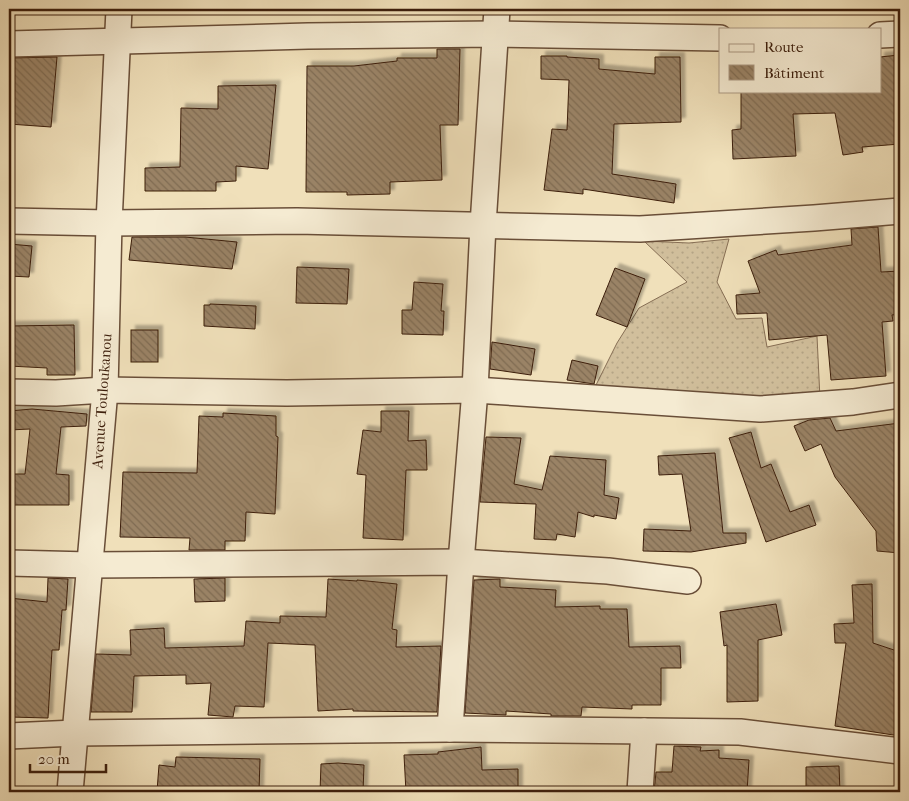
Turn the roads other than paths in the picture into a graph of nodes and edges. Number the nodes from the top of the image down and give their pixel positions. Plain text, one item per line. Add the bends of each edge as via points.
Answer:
1 (118, 9) edge
2 (497, 9) edge
3 (495, 34) junction
4 (900, 34) edge
5 (882, 35) edge
6 (719, 38) edge
7 (117, 42) junction
8 (9, 44) edge
9 (900, 211) edge
10 (9, 221) edge
11 (109, 223) junction
12 (483, 225) junction
13 (105, 390) junction
14 (475, 390) junction
15 (9, 392) edge
16 (900, 395) edge
17 (461, 562) junction
18 (9, 563) edge
19 (89, 565) junction
20 (688, 581) dead end
21 (450, 729) junction
22 (644, 731) junction
23 (75, 733) junction
24 (9, 736) edge
25 (900, 751) edge
26 (70, 792) edge
27 (640, 792) edge

1 - 7 street, Avenue Touloukanou
2 - 3 street
3 - 6 street
3 - 7 street
3 - 12 street
4 - 5 street
7 - 8 street
7 - 11 street, Avenue Touloukanou
9 - 12 street via 640,229
10 - 11 street
11 - 12 street via 297,221
11 - 13 street, Avenue Touloukanou
12 - 14 street
13 - 14 street via 287,393
13 - 15 street
13 - 19 street, Avenue Touloukanou
14 - 16 street via 760,409
14 - 17 street
17 - 19 street
17 - 20 street via 608,571
17 - 21 street
18 - 19 street
19 - 23 street, Avenue Touloukanou
21 - 22 street
21 - 23 street
22 - 25 street via 740,732
22 - 27 street
23 - 24 street
23 - 26 street, Avenue Touloukanou

